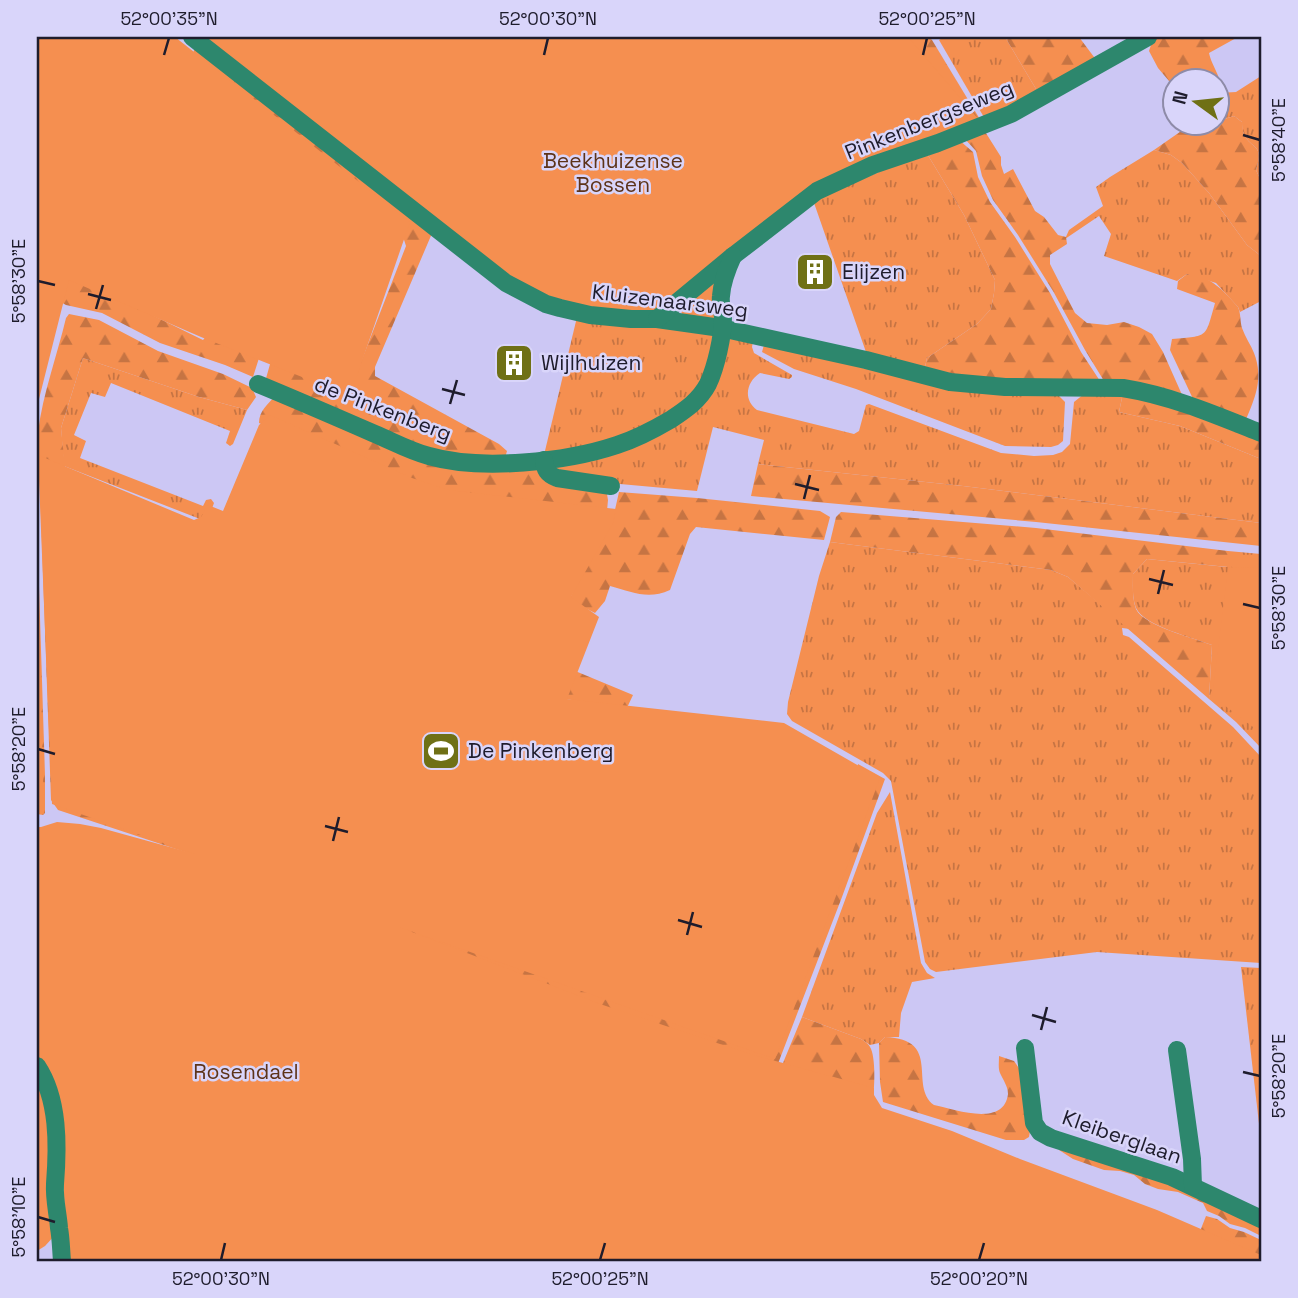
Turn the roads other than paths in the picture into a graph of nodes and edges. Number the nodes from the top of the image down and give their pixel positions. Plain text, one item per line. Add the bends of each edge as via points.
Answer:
1 (192, 37) edge
2 (1148, 37) edge
3 (733, 256) junction
4 (657, 319) junction
5 (721, 328) junction
6 (258, 384) dead end
7 (1261, 433) edge
8 (544, 460) junction
9 (611, 486) dead end
10 (1025, 1048) dead end
11 (1177, 1050) dead end
12 (37, 1066) edge
13 (1193, 1186) junction
14 (1261, 1219) edge
15 (62, 1261) edge

1 - 4 street, Kluizenaarsweg via 506,282 560,308 599,316
2 - 3 street, Pinkenbergseweg via 1012,114 873,165 817,191
3 - 4 street, Pinkenbergseweg
3 - 5 street via 720,300
4 - 5 street, Kluizenaarsweg
5 - 7 street, Kluizenaarsweg via 950,382 1138,390 1193,405
5 - 8 street, de Pinkenberg via 708,384 687,410 619,444
6 - 8 street, de Pinkenberg via 428,456 461,462
8 - 9 street via 545,470 556,478
10 - 13 street, Kleiberglaan via 1034,1123 1040,1132
11 - 13 street, Kleiberglaan
12 - 15 street via 54,1111
13 - 14 street, Kleiberglaan

